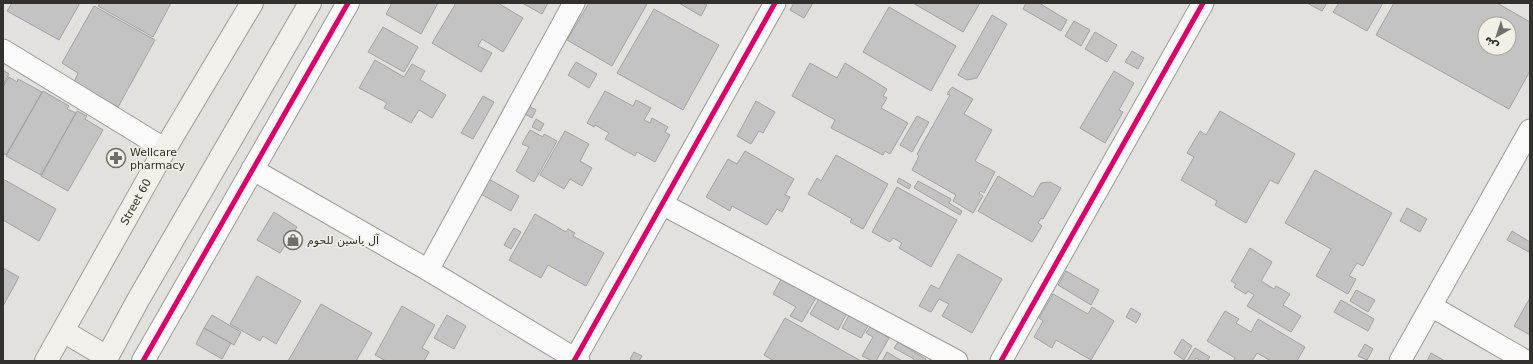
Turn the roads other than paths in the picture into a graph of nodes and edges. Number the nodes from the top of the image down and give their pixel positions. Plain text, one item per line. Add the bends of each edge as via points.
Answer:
1 (252, 3) edge
2 (310, 3) edge
3 (348, 3) edge
4 (574, 3) edge
5 (775, 3) edge
6 (1203, 3) edge
7 (3, 50) edge
8 (1530, 130) edge
9 (166, 149) junction
10 (252, 169) junction
11 (662, 204) junction
12 (428, 270) junction
13 (1431, 306) junction
14 (63, 331) junction
15 (106, 359) edge
16 (576, 360) edge
17 (46, 361) edge
18 (143, 361) edge
19 (957, 361) edge
20 (1001, 361) edge
21 (1400, 361) edge
22 (1526, 361) edge

1 - 9 main road, Street 60
2 - 15 main road
3 - 10 street
4 - 12 street
5 - 11 street
6 - 20 street
7 - 9 street
8 - 13 street
9 - 14 main road, Street 60
10 - 12 street
10 - 18 street
11 - 16 street
11 - 19 street
12 - 16 street
13 - 21 street
13 - 22 street
14 - 15 main road
14 - 17 main road, Street 60

